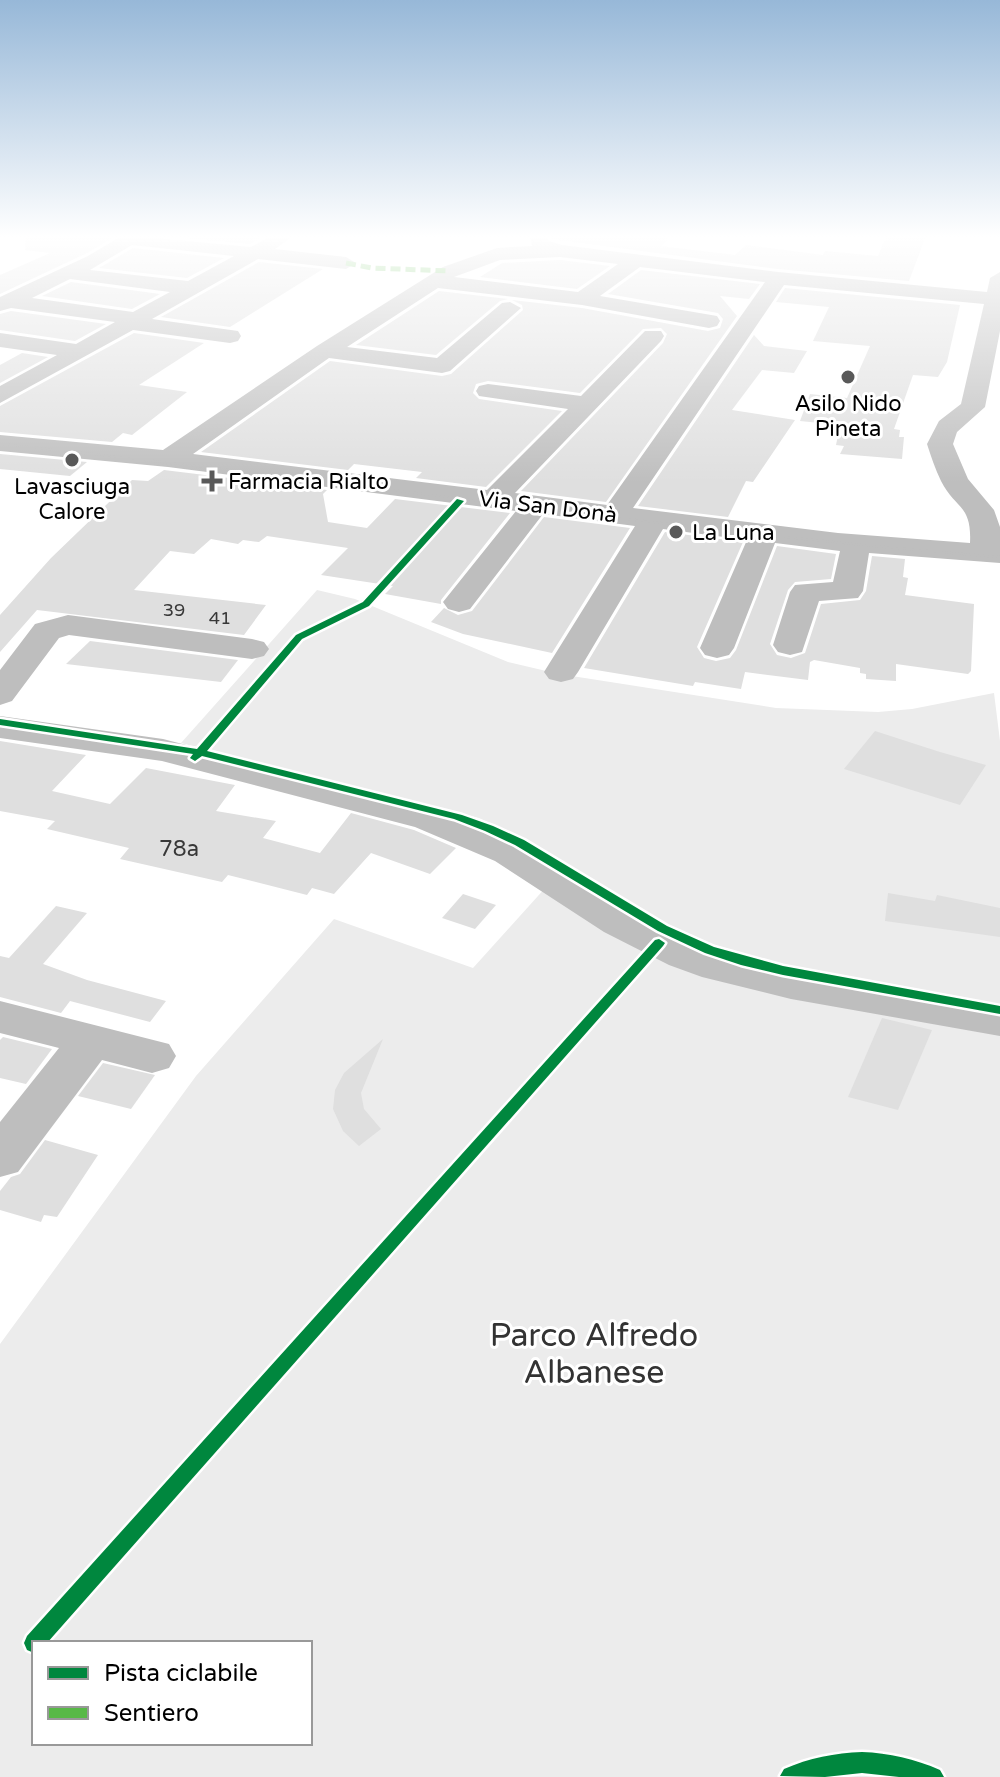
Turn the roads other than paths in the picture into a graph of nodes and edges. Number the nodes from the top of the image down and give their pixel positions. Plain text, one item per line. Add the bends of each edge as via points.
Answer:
1 (111, 318) edge
2 (138, 318) edge
3 (376, 318) edge
4 (498, 318) edge
5 (704, 318) edge
6 (750, 318) edge
7 (989, 318) edge
8 (133, 321) junction
9 (709, 321) dead end
10 (230, 336) dead end
11 (653, 336) dead end
12 (0, 340) edge
13 (80, 351) junction
14 (325, 351) junction
15 (488, 391) dead end
16 (0, 396) edge
17 (585, 404) junction
18 (962, 414) junction
19 (1000, 416) edge
20 (0, 443) edge
21 (168, 459) junction
22 (494, 499) junction
23 (536, 504) junction
24 (615, 514) junction
25 (654, 519) junction
26 (765, 532) junction
27 (856, 544) junction
28 (992, 554) edge
29 (459, 602) dead end
30 (790, 645) dead end
31 (717, 648) dead end
32 (252, 649) dead end
33 (561, 672) dead end
34 (0, 694) edge
35 (0, 727) edge
36 (0, 1017) edge
37 (1000, 1020) edge
38 (91, 1041) junction
39 (152, 1056) dead end
40 (0, 1158) edge

1 - 8 street
2 - 8 street
3 - 14 street
4 - 14 street via 442,366
5 - 9 street
6 - 24 street
7 - 18 street
8 - 10 street
8 - 13 street
11 - 17 street
12 - 13 street
13 - 16 street
14 - 21 street
15 - 17 street
17 - 22 street
18 - 19 street
18 - 28 street via 940,437 941,452 955,482 980,510
20 - 21 street, Via San Donà
21 - 22 street, Via San Donà
22 - 23 street, Via San Donà
23 - 24 street, Via San Donà
23 - 29 street
24 - 25 street, Via San Donà
25 - 26 street, Via San Donà
25 - 33 street
26 - 27 street, Via San Donà
26 - 31 street
27 - 28 street, Via San Donà
27 - 30 street via 847,591 806,592
32 - 34 street via 68,625 47,631
35 - 37 street via 163,750 429,819 509,852 619,922 718,967
36 - 38 street
38 - 39 street
38 - 40 street

